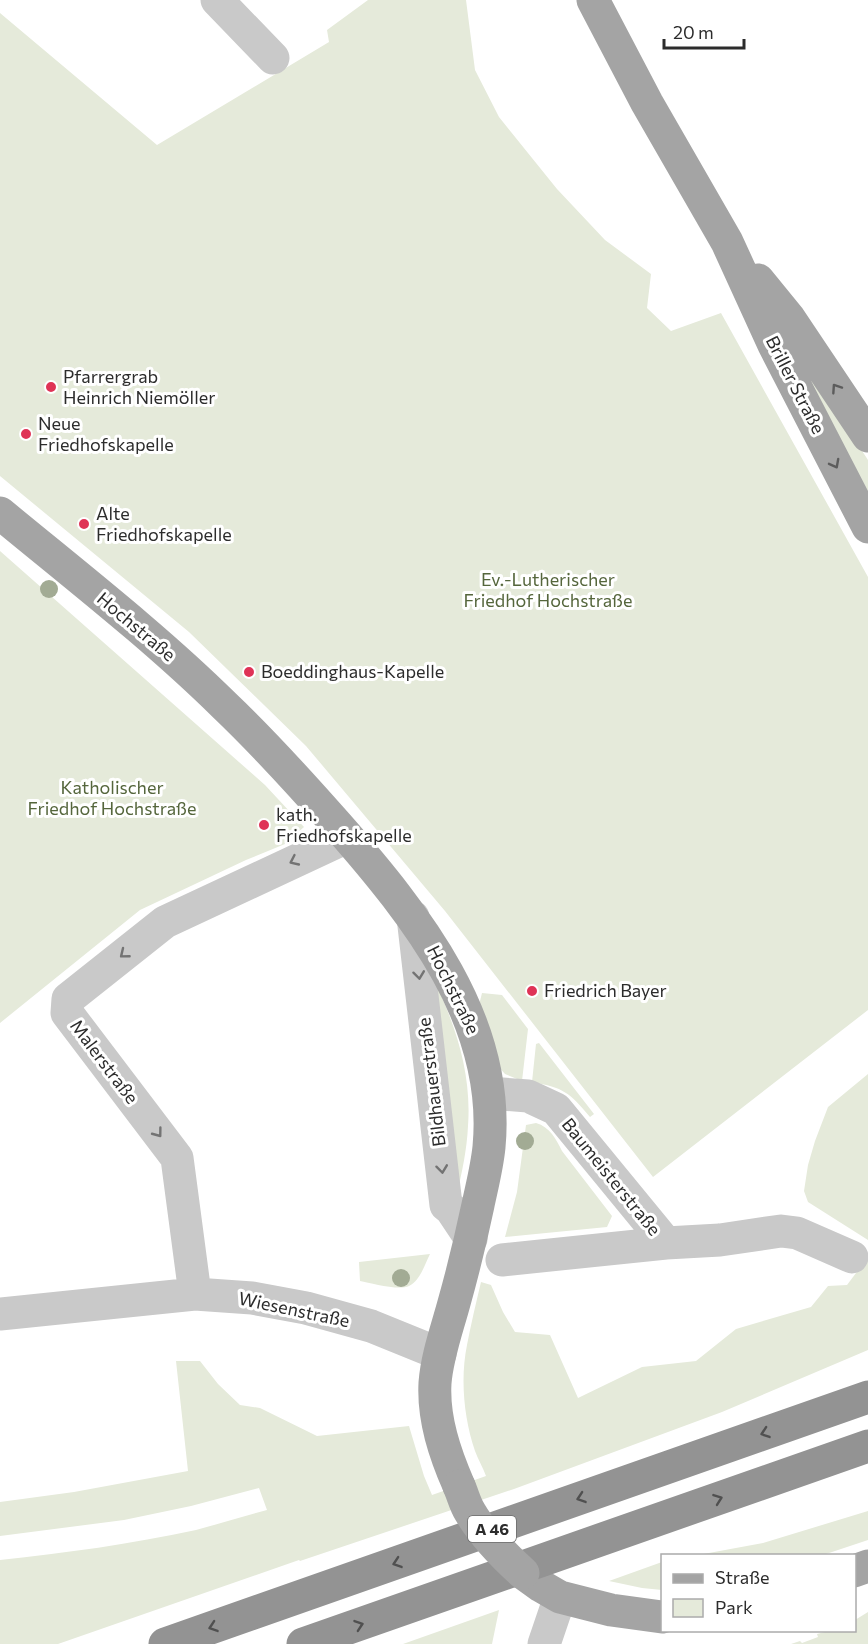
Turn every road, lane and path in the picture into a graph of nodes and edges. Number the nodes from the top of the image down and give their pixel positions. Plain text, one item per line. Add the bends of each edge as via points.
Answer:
1 (218, 0) edge
2 (593, 0) edge
3 (273, 58) dead end
4 (727, 242) junction
5 (868, 436) edge
6 (0, 513) edge
7 (868, 526) edge
8 (347, 837) junction
9 (413, 917) junction
10 (489, 1093) junction
11 (471, 1239) junction
12 (666, 1243) junction
13 (852, 1257) dead end
14 (502, 1260) dead end
15 (195, 1294) junction
16 (0, 1314) edge
17 (440, 1354) junction
18 (868, 1397) edge
19 (868, 1446) edge
20 (560, 1597) junction
21 (661, 1617) edge
22 (165, 1644) edge
23 (303, 1644) edge
24 (544, 1644) edge

1 - 3 street
2 - 4 main road, Briller Straße
5 -> 4 main road, Briller Straße via 789,318
4 -> 7 main road, Briller Straße via 779,354
6 - 8 main road, Hochstraße via 223,704 286,767
8 - 9 main road, Hochstraße
8 -> 15 street, Malerstraße via 165,922 68,999 67,1013 177,1158
9 - 10 main road, Hochstraße via 465,1009 477,1039
9 -> 11 street, Bildhauerstraße via 446,1205
10 - 11 main road, Hochstraße via 489,1148
10 - 12 street, Baumeisterstraße via 528,1096 556,1109
11 - 17 main road, Hochstraße
12 - 13 street, Baumeisterstraße via 725,1240 781,1231 798,1233
12 - 14 street, Baumeisterstraße
15 - 16 street, Wiesenstraße
15 - 17 street, Wiesenstraße via 252,1298 306,1308 371,1326
17 - 20 main road, Hochstraße, bridge via 435,1382 440,1434 470,1511 486,1537 523,1573
18 -> 22 highway, A 46
23 -> 19 highway, A 46
20 - 21 main road, Hochstraße
20 - 24 street

